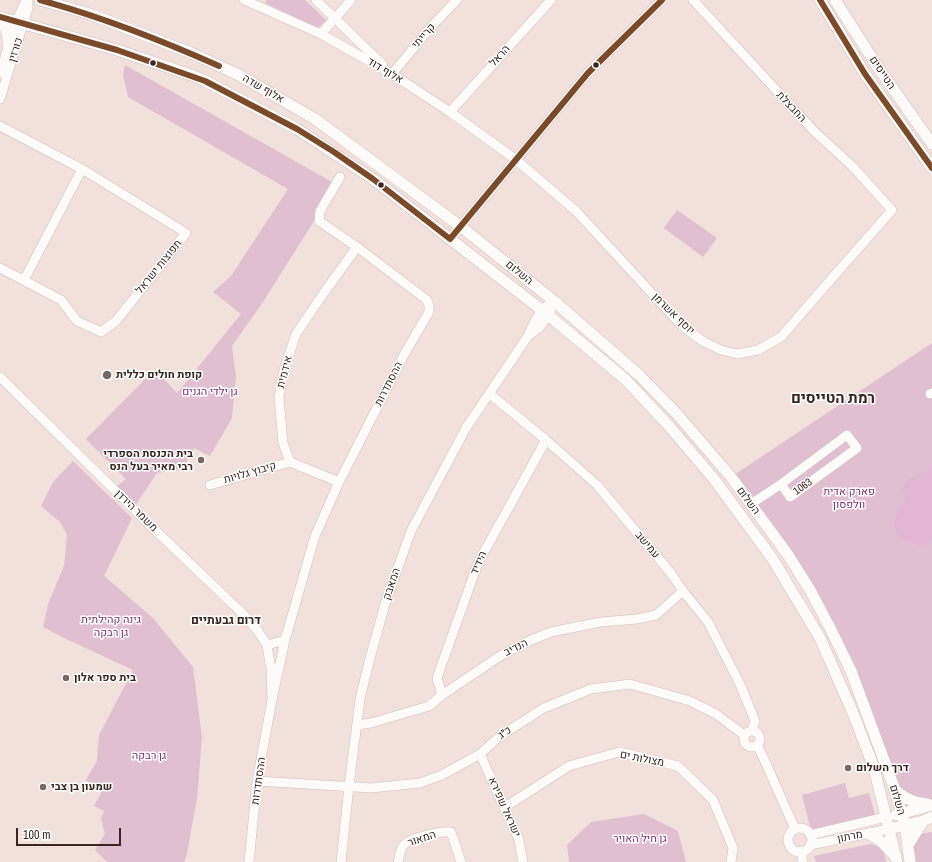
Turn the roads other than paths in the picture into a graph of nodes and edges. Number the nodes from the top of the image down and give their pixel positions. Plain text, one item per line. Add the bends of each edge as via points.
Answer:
1 (27, 0) edge
2 (40, 0) edge
3 (244, 0) edge
4 (316, 0) edge
5 (351, 0) edge
6 (457, 0) edge
7 (551, 0) edge
8 (662, 0) edge
9 (693, 0) edge
10 (820, 0) edge
11 (835, 0) edge
12 (0, 17) edge
13 (334, 18) junction
14 (0, 22) edge
15 (20, 23) junction
16 (321, 34) junction
17 (8, 45) junction
18 (0, 73) edge
19 (392, 74) junction
20 (0, 99) edge
21 (450, 112) junction
22 (0, 126) edge
23 (932, 144) edge
24 (515, 159) junction
25 (932, 168) edge
26 (82, 169) junction
27 (340, 177) dead end
28 (892, 210) joint
29 (460, 226) junction
30 (450, 239) junction
31 (357, 247) junction
32 (0, 268) edge
33 (24, 280) junction
34 (554, 301) junction
35 (545, 313) junction
36 (1, 378) edge
37 (490, 394) junction
38 (546, 440) junction
39 (290, 462) junction
40 (339, 482) junction
41 (781, 484) junction
42 (210, 485) dead end
43 (751, 504) junction
44 (683, 591) junction
45 (285, 640) junction
46 (267, 650) junction
47 (283, 651) junction
48 (442, 695) junction
49 (272, 700) junction
50 (356, 725) junction
51 (748, 733) junction
52 (757, 745) junction
53 (480, 754) junction
54 (258, 781) junction
55 (349, 786) junction
56 (895, 790) junction
57 (932, 805) edge
58 (505, 807) junction
59 (902, 814) junction
60 (886, 817) junction
61 (928, 819) edge
62 (904, 825) junction
63 (795, 829) junction
64 (889, 829) junction
65 (869, 834) junction
66 (810, 840) junction
67 (908, 845) junction
68 (801, 852) junction
69 (896, 860) edge
70 (249, 862) edge
71 (341, 862) edge
72 (398, 862) edge
73 (461, 862) edge
74 (524, 862) edge
75 (731, 862) edge
76 (803, 862) edge
77 (910, 862) edge

1 - 15 street, כורזין
2 - 29 main road, אלוף שדה via 90,14 236,74 315,119
3 - 16 street, אלוף דוד
4 - 13 street
5 - 13 street
6 - 19 street, קרייתי
7 - 21 street, הראל
8 - 24 street via 588,73
9 - 28 street, החבצלת via 814,131 852,166
10 - 25 main road, הטייסים via 865,74
11 - 23 main road, הטייסים via 877,66
12 - 15 main road, אלוף שדה
13 - 16 street
13 - 19 street
14 - 17 main road via 6,28
15 - 17 street, כורזין
15 - 20 street, כורזין
15 - 30 main road, אלוף שדה via 117,50 205,81 297,129 334,152
16 - 19 street, אלוף דוד
17 - 18 street, כורזין
19 - 21 street, אלוף דוד
21 - 24 street, אלוף דוד
22 - 26 street, תפוצות ישראל
24 - 28 street, יוסף אשרמן via 576,211 682,326 704,342 737,354 758,350 781,337
24 - 29 street
26 - 33 street
26 - 33 street, תפוצות ישראל via 186,233 116,321 100,332 77,321 62,300
27 - 31 street, ההסתדרות via 320,211 319,221
29 - 30 street
29 - 34 main road, השלום
30 - 35 main road, השלום
31 - 39 street, אידמית via 296,334 284,370 279,397 283,443
31 - 40 street, ההסתדרות via 427,300 429,312 405,353
32 - 33 street, תפוצות ישראל
34 - 35 street, המאבק via 547,305
34 - 43 main road, השלום via 615,353 672,409
35 - 37 street, המאבק via 534,322 528,336
35 - 60 main road, השלום via 625,379 659,415 714,478 772,558 820,638 838,677 874,768
36 - 46 street, משמר הירדן via 242,612 258,631
37 - 38 street, עמישב
37 - 50 street, המאבק via 466,428 411,531 385,604 360,699
38 - 44 street, עמישב via 597,485
38 - 48 street, הידיד via 478,562 438,678
39 - 40 street
39 - 42 street, קיבוץ גלויות
40 - 45 street, ההסתדרות via 315,536
41 - 41 street, 1063 via 790,496 857,448 847,435
41 - 43 street, 1063
43 - 56 main road, השלום via 788,555 831,630 850,671
44 - 48 street, הנדיב via 656,615 551,632 529,641 500,656
44 - 51 street, עמישב via 708,622 740,684 755,721
45 - 46 street
45 - 47 street, ההסתדרות
46 - 47 street
46 - 49 street, ההסתדרות via 271,669
47 - 49 street, ההסתדרות
48 - 50 street, הנדיב via 429,706 372,723
49 - 54 street, ההסתדרות
50 - 55 street, המאבק
51 - 52 street via 757,733 760,737
51 - 52 street via 744,741 747,746
51 - 53 street, כ"ג via 690,701 630,684 591,689 544,708 500,736
52 - 63 street
53 - 55 street, כ"ג via 442,775 420,783 371,788
53 - 58 street, ישראל שפירא
54 - 55 street, כ"ג
54 - 70 street, ההסתדרות
55 - 71 street, המאבק
56 - 57 main road via 907,800
56 - 59 main road, השלום
57 - 59 main road
58 - 74 street, ישראל שפירא via 519,840
58 - 75 street, מצולות ים via 569,766 619,752 678,766 713,800 733,848
59 - 60 main road
59 - 62 main road, השלום
60 - 64 main road, השלום
60 - 66 street, מרתון
61 - 62 main road
61 - 67 main road
62 - 64 main road
62 - 67 main road, השלום
63 - 66 street via 804,829
63 - 68 street via 788,837 789,844 794,850
64 - 65 street, מרתון
64 - 69 main road, השלום
65 - 66 street, מרתון
65 - 69 main road via 876,837
66 - 68 street via 806,850
67 - 77 main road, השלום
68 - 76 street
72 - 73 street, המאור via 403,845 409,841 451,832

